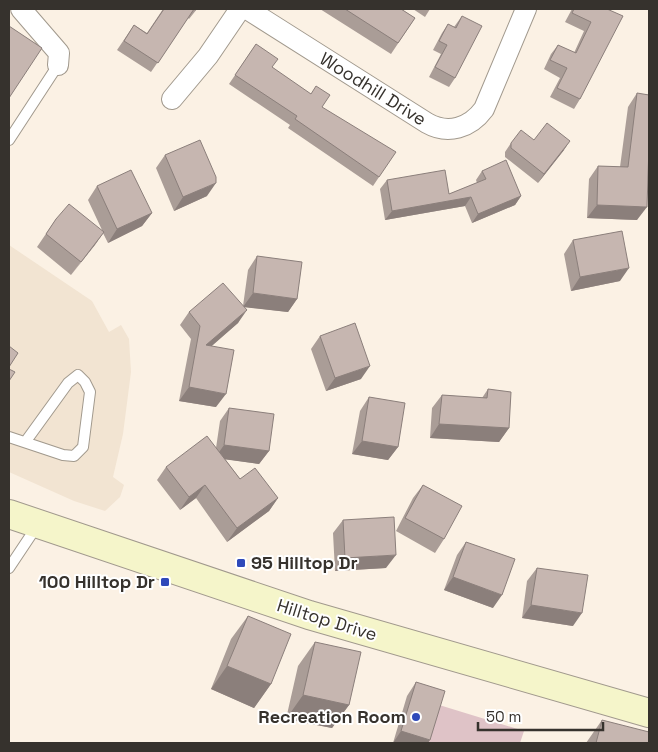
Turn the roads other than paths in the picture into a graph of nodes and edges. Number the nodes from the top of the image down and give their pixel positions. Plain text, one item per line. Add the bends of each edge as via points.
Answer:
1 (21, 9) edge
2 (240, 9) edge
3 (247, 9) edge
4 (526, 9) edge
5 (58, 65) joint
6 (172, 99) dead end
7 (9, 140) edge
8 (9, 437) edge
9 (26, 441) junction
10 (9, 514) edge
11 (37, 525) junction
12 (9, 568) edge
13 (649, 713) edge

1 - 5 street via 59,53
2 - 6 street via 208,56
3 - 4 street, Woodhill Drive via 437,129 468,125 484,110
5 - 7 lane
8 - 9 lane
9 - 9 lane via 74,456 83,446 90,392 78,375 68,383
10 - 11 main road, Hilltop Drive
11 - 12 lane
11 - 13 main road, Hilltop Drive via 309,615

